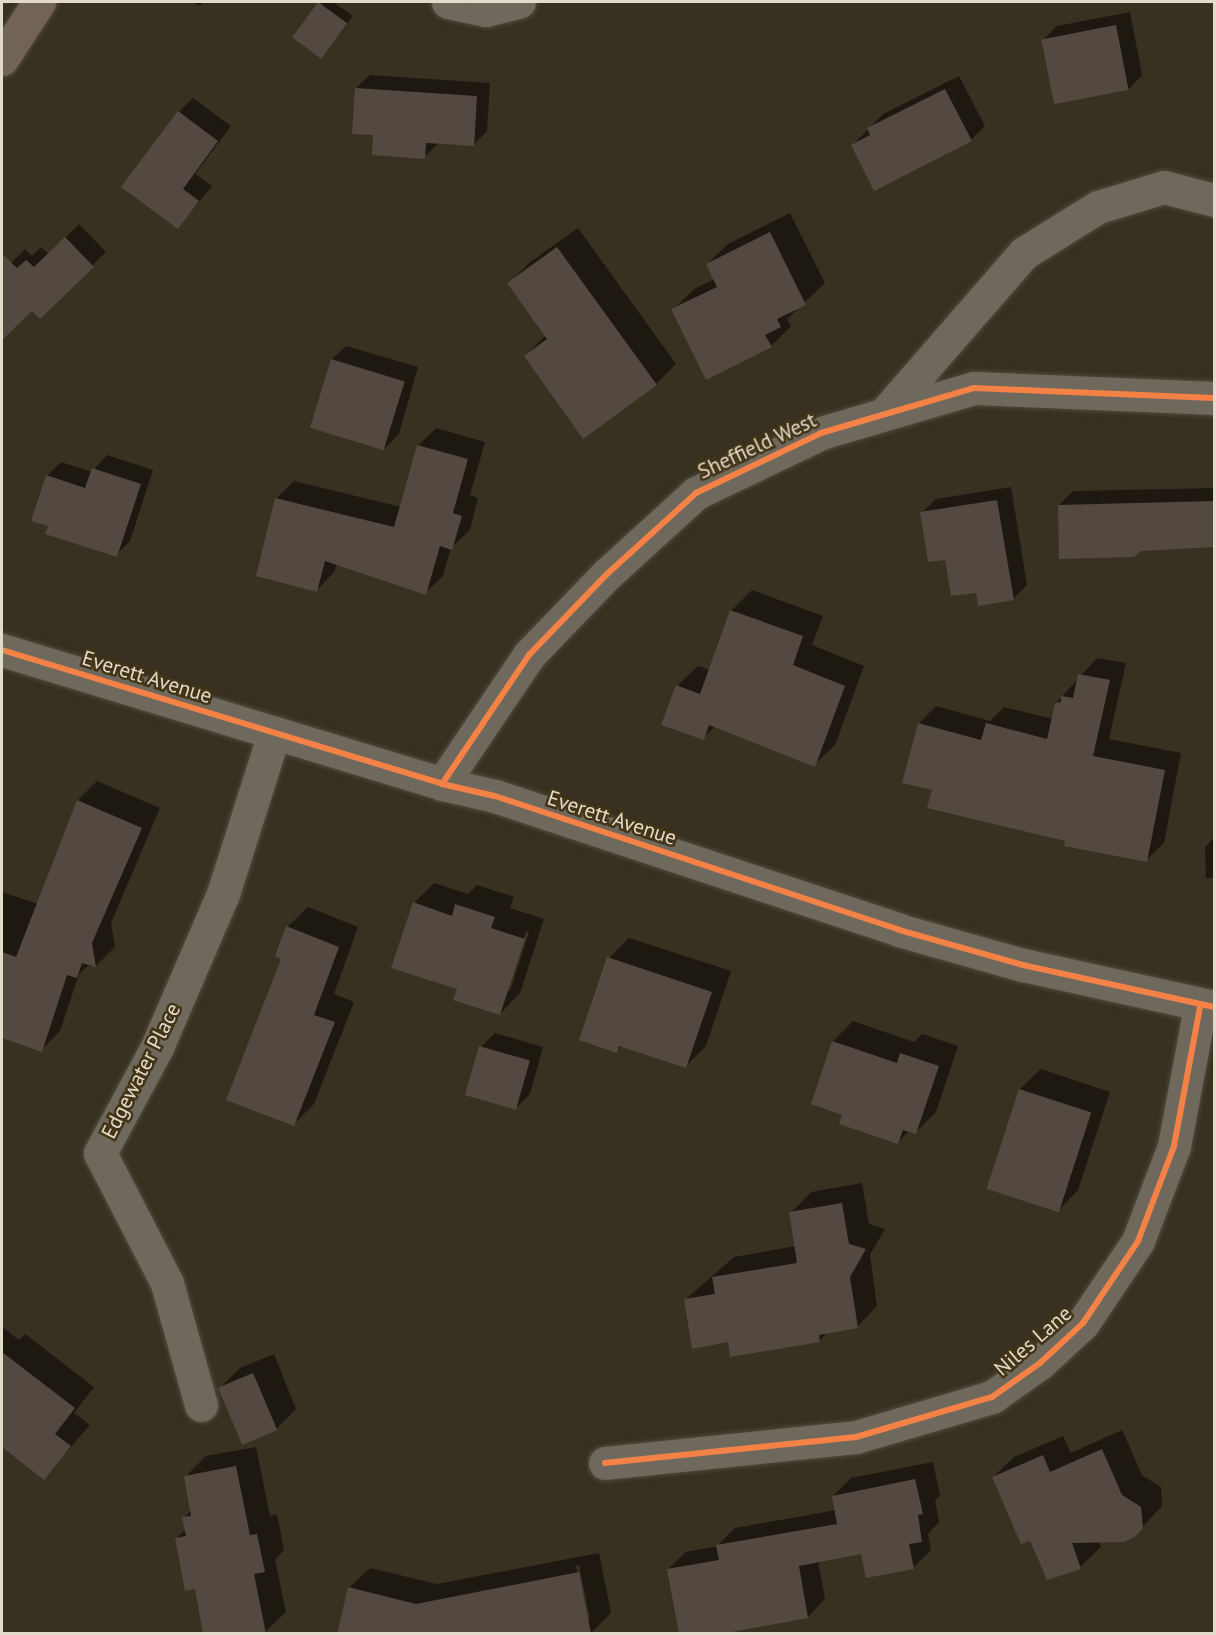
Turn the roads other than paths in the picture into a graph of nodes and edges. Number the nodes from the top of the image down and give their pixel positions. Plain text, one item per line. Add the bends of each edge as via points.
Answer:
1 (39, 2) edge
2 (448, 2) edge
3 (519, 2) edge
4 (2, 59) edge
5 (1215, 200) edge
6 (1215, 398) edge
7 (884, 414) junction
8 (2, 650) edge
9 (274, 733) junction
10 (442, 784) junction
11 (1207, 1007) edge
12 (201, 1405) dead end
13 (605, 1463) dead end

1 - 4 highway
2 - 3 street via 486,10
5 - 7 street via 1164,187 1098,207 1024,253
6 - 7 street, Sheffield West via 974,388
7 - 10 street, Sheffield West via 821,433 696,493 606,575 529,655
8 - 9 street, Everett Avenue
9 - 10 street, Everett Avenue
9 - 12 street, Edgewater Place via 223,894 157,1047 100,1153 166,1283
10 - 11 street, Everett Avenue via 495,796 899,930 1023,965
11 - 13 street, Niles Lane via 1174,1146 1138,1240 1083,1323 1040,1363 992,1397 855,1437

